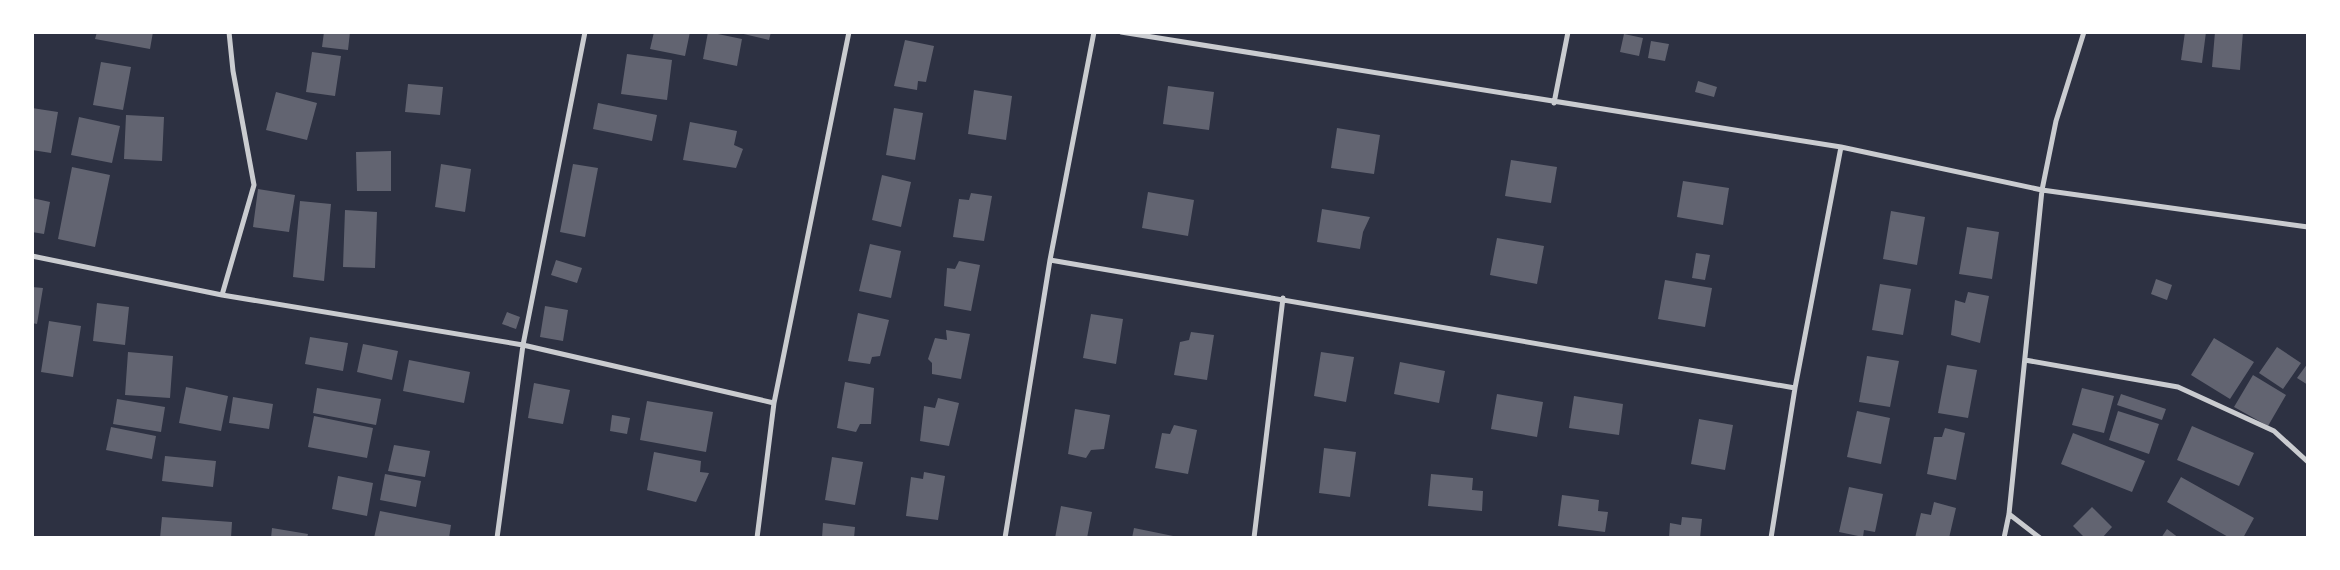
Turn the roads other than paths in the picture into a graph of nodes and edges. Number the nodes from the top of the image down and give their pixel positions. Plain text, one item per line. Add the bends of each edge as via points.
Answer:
1 (229, 32) edge
2 (585, 32) edge
3 (849, 32) edge
4 (1094, 32) edge
5 (1121, 32) edge
6 (1568, 32) edge
7 (2084, 32) edge
8 (1554, 102) junction
9 (1841, 147) junction
10 (2042, 190) junction
11 (2308, 227) edge
12 (32, 256) edge
13 (1050, 260) junction
14 (222, 295) junction
15 (1283, 298) junction
16 (523, 345) junction
17 (2025, 360) junction
18 (1795, 388) junction
19 (774, 403) junction
20 (2308, 462) edge
21 (2010, 514) junction
22 (497, 538) edge
23 (757, 538) edge
24 (1006, 538) edge
25 (1254, 538) edge
26 (1771, 538) edge
27 (2004, 538) edge
28 (2040, 538) edge

1 - 14 street via 254,185
2 - 16 street
3 - 19 street
4 - 13 street
5 - 8 street
6 - 8 street
7 - 10 street via 2056,121
8 - 9 street
9 - 10 street
9 - 18 street
10 - 11 street
10 - 17 street
12 - 14 street
13 - 15 street
13 - 24 street
14 - 16 street
15 - 18 street
15 - 25 street
16 - 19 street
16 - 22 street
17 - 20 street via 2178,387 2274,431
17 - 21 street
18 - 26 street
19 - 23 street
21 - 27 street
21 - 28 street

